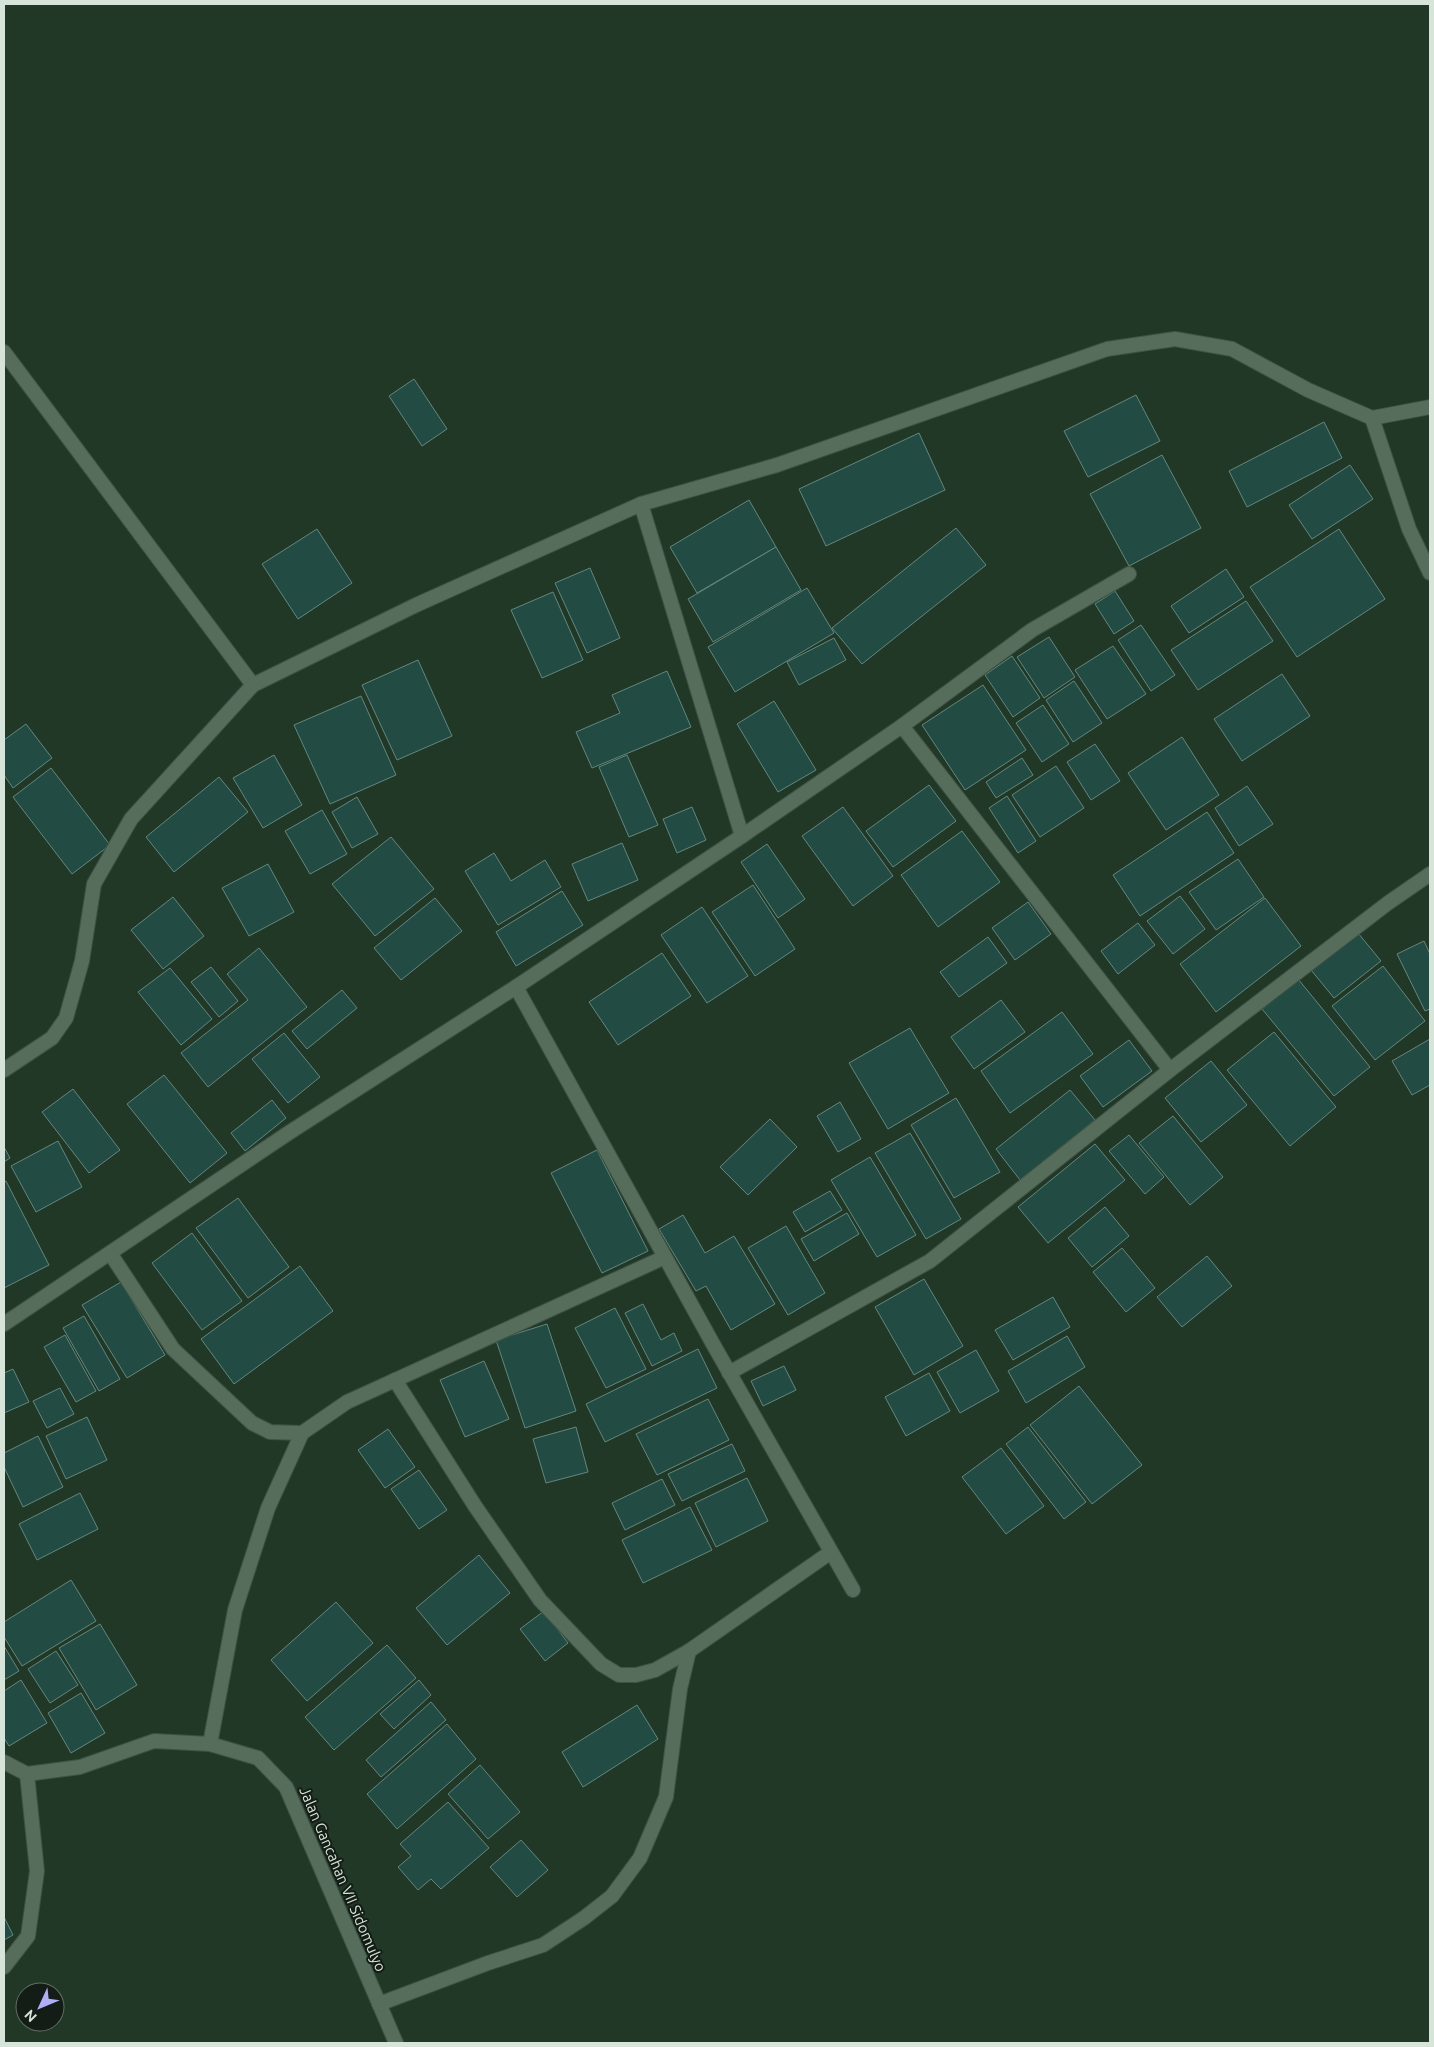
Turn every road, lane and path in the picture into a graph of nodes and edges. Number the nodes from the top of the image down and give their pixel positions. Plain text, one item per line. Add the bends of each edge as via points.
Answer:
1 (4, 352) edge
2 (1430, 407) edge
3 (1372, 418) junction
4 (641, 504) junction
5 (1430, 572) edge
6 (1129, 574) dead end
7 (253, 685) junction
8 (902, 726) junction
9 (742, 836) junction
10 (1430, 874) edge
11 (516, 987) junction
12 (4, 1070) edge
13 (1170, 1070) junction
14 (110, 1253) junction
15 (665, 1257) junction
16 (4, 1324) edge
17 (729, 1373) junction
18 (395, 1380) junction
19 (302, 1433) junction
20 (832, 1552) junction
21 (852, 1590) dead end
22 (689, 1651) junction
23 (210, 1744) junction
24 (4, 1762) edge
25 (27, 1774) junction
26 (4, 1967) edge
27 (379, 2004) junction
28 (396, 2043) edge

1 - 7 street
2 - 3 street
3 - 4 street via 1308,390 1232,349 1175,339 1107,349 778,465
3 - 5 street via 1409,529
4 - 7 street via 416,605
4 - 9 street
6 - 8 street via 1032,630
7 - 12 street via 131,819 94,884 82,961 66,1018 52,1038
8 - 9 street
8 - 13 street
9 - 11 street
10 - 13 street
11 - 14 street via 290,1132
11 - 15 street
13 - 17 street via 930,1262
14 - 16 street
14 - 19 street via 173,1350 252,1423 270,1432
15 - 17 street
15 - 18 street
17 - 20 street
18 - 19 street via 347,1402
18 - 22 street via 475,1506 540,1600 601,1664 619,1674 636,1675 656,1670
19 - 23 street via 268,1508 235,1610
20 - 21 street
20 - 22 street
22 - 27 street via 680,1689 666,1797 640,1858 612,1896 544,1945
23 - 25 street, Jalan Gancahan VII Sidomulyo via 154,1741 80,1767
23 - 27 street, Jalan Gancahan VII Sidomulyo via 258,1758 286,1788
24 - 25 street
25 - 26 street via 37,1871 28,1936
27 - 28 street, Jalan Gancahan VII Sidomulyo

